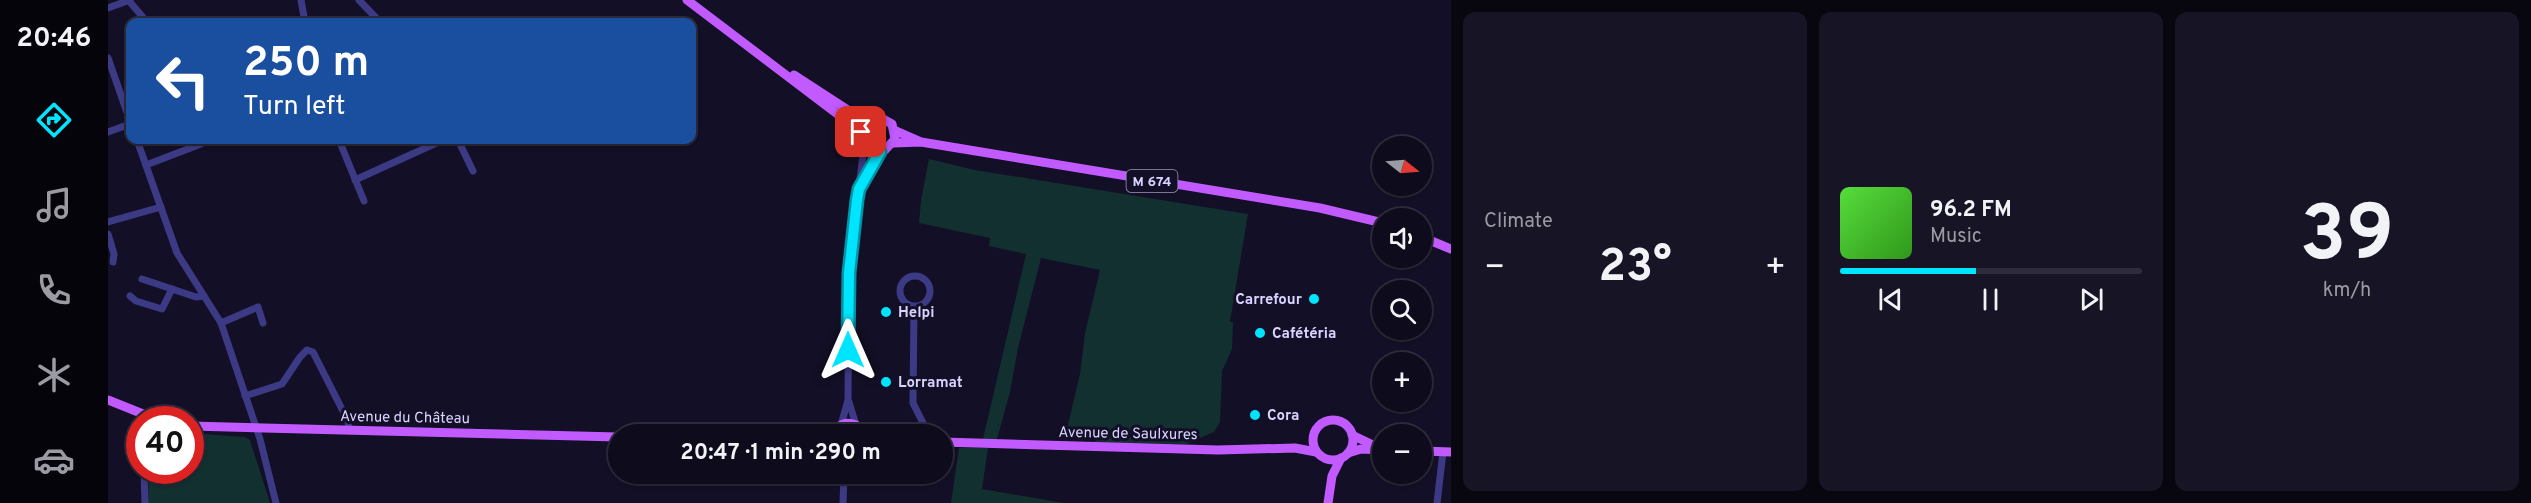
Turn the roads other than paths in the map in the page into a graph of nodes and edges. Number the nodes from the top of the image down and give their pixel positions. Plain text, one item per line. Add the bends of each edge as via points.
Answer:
1 (129, 0) edge
2 (301, 0) edge
3 (359, 0) edge
4 (687, 0) edge
5 (108, 8) edge
6 (144, 18) edge
7 (304, 18) edge
8 (377, 18) edge
9 (756, 52) junction
10 (108, 58) edge
11 (126, 111) edge
12 (869, 120) junction
13 (126, 125) edge
14 (894, 130) junction
15 (108, 132) edge
16 (861, 132) junction
17 (921, 142) junction
18 (893, 143) junction
19 (138, 144) edge
20 (201, 144) edge
21 (341, 144) edge
22 (434, 144) edge
23 (460, 144) edge
24 (864, 146) junction
25 (880, 152) junction
26 (146, 165) junction
27 (473, 171) dead end
28 (355, 180) junction
29 (859, 189) junction
30 (364, 201) dead end
31 (161, 207) junction
32 (1372, 221) edge
33 (108, 222) edge
34 (108, 234) edge
35 (1432, 241) edge
36 (1451, 249) edge
37 (110, 252) edge
38 (113, 262) dead end
39 (142, 279) dead end
40 (172, 289) junction
41 (130, 296) dead end
42 (204, 296) junction
43 (915, 306) junction
44 (221, 323) junction
45 (263, 323) dead end
46 (245, 396) junction
47 (108, 400) edge
48 (848, 400) junction
49 (126, 408) edge
50 (837, 424) edge
51 (859, 424) edge
52 (924, 424) edge
53 (204, 427) edge
54 (256, 429) junction
55 (349, 431) junction
56 (1352, 435) junction
57 (1313, 436) junction
58 (608, 437) edge
59 (953, 443) edge
60 (1372, 444) edge
61 (1295, 448) junction
62 (1372, 449) edge
63 (1432, 451) edge
64 (1316, 452) junction
65 (1447, 452) edge
66 (1344, 456) junction
67 (1324, 458) junction
68 (1332, 476) junction
69 (144, 484) edge
70 (844, 484) edge
71 (145, 503) edge
72 (276, 503) edge
73 (843, 503) edge
74 (1328, 503) edge
75 (1437, 503) edge

1 - 5 street
1 - 6 street
2 - 7 street
3 - 8 street
4 - 9 main road
9 - 12 main road
9 - 16 main road
10 - 11 street
12 - 14 main road via 887,120
12 - 16 main road
13 - 15 street
14 - 17 main road, M 674
14 - 18 main road
16 - 24 main road
17 - 18 main road, M 674
17 - 32 main road, M 674 via 1320,208
18 - 25 main road
19 - 26 street
20 - 26 street
21 - 28 street
22 - 28 street
23 - 27 street
24 - 25 main road
24 - 29 street
25 - 29 street
26 - 31 street
28 - 30 street
29 - 48 street via 849,273
31 - 33 street
31 - 42 street via 177,253
34 - 37 street
35 - 36 main road
37 - 38 street
39 - 40 street
40 - 41 street via 162,309
40 - 42 street
42 - 44 street
43 - 43 street via 903,302 899,290 905,279 917,276 927,282 930,290 926,302
43 - 52 street via 913,403
44 - 45 street via 258,307
44 - 46 street
46 - 54 street
46 - 55 street via 282,384 300,357 307,350 313,352 348,421
47 - 49 main road
48 - 50 street
48 - 51 street
53 - 54 main road, Avenue du Château
54 - 55 main road, Avenue du Château
54 - 72 street
55 - 58 main road, Avenue du Château
56 - 57 main road via 1342,422 1331,420 1320,424
56 - 60 main road
56 - 66 main road via 1353,441
57 - 61 main road
57 - 64 main road
59 - 61 main road, Avenue de Saulxures via 1218,450
61 - 64 main road
62 - 66 main road
63 - 65 main road
64 - 67 main road
65 - 75 street
66 - 67 main road
66 - 68 main road
67 - 68 main road
68 - 74 main road
69 - 71 street
70 - 73 street

